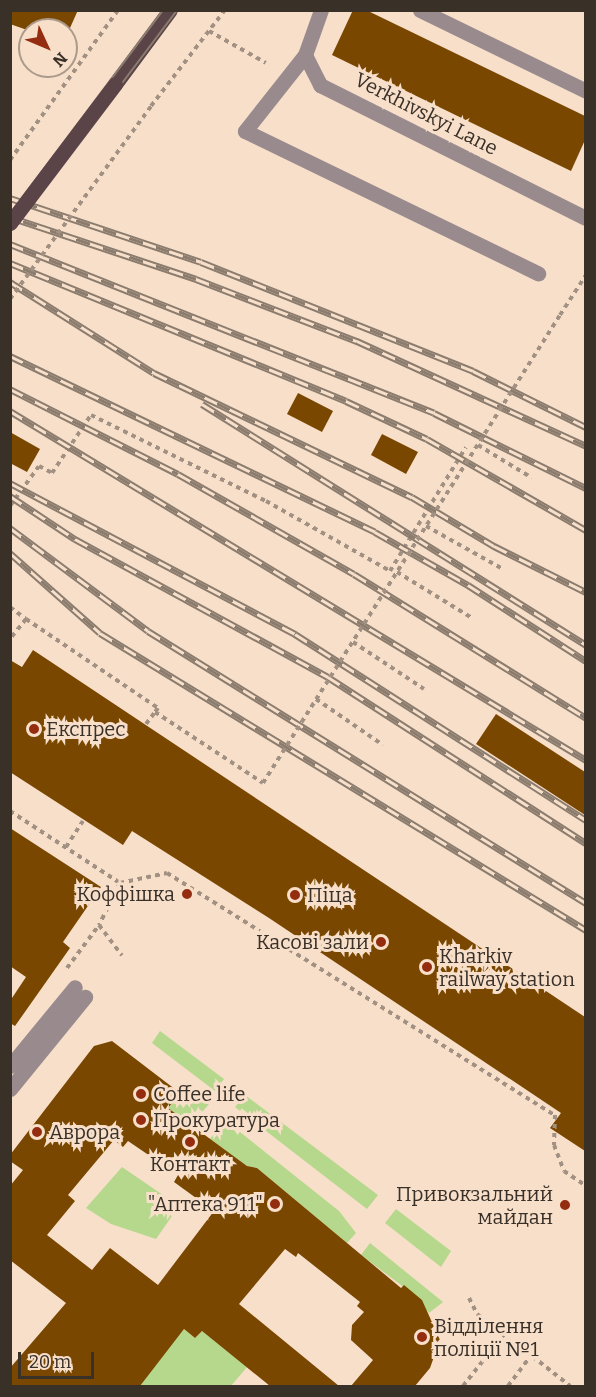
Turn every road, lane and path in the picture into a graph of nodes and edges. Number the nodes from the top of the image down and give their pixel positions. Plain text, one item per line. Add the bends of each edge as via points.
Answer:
1 (118, 10) edge
2 (170, 10) edge
3 (225, 10) edge
4 (321, 10) edge
5 (420, 10) edge
6 (209, 31) junction
7 (305, 55) junction
8 (266, 63) dead end
9 (585, 91) edge
10 (10, 160) edge
11 (585, 218) edge
12 (10, 223) edge
13 (538, 273) dead end
14 (585, 275) edge
15 (10, 299) edge
16 (478, 445) junction
17 (466, 447) dead end
18 (532, 478) dead end
19 (10, 506) edge
20 (426, 526) junction
21 (502, 569) dead end
22 (397, 572) junction
23 (10, 607) edge
24 (472, 618) dead end
25 (26, 619) junction
26 (10, 639) edge
27 (352, 642) junction
28 (424, 689) dead end
29 (316, 699) junction
30 (155, 712) junction
31 (146, 724) dead end
32 (382, 745) dead end
33 (10, 811) edge
34 (83, 821) dead end
35 (66, 847) junction
36 (120, 883) junction
37 (122, 955) dead end
38 (10, 1066) edge
39 (10, 1089) edge
40 (585, 1186) edge
41 (469, 1298) dead end
42 (504, 1334) junction
43 (531, 1355) junction
44 (463, 1386) edge
45 (508, 1386) edge
46 (570, 1386) edge

1 - 10 path
2 - 12 main road, bridge
3 - 6 path
4 - 7 street
5 - 9 street
6 - 8 path
6 - 15 path, bridge
7 - 11 street, Verkhivskyi Lane via 320,85
7 - 13 street via 245,131
14 - 16 path, bridge
16 - 18 path
16 - 20 path, bridge
17 - 19 path via 390,571 256,496 91,415 52,473 39,466
20 - 21 path
20 - 22 path, bridge
22 - 24 path
22 - 27 path, bridge
23 - 25 path
25 - 26 path
25 - 30 path via 158,708
27 - 28 path
27 - 29 path, bridge
29 - 30 path, bridge via 263,783
29 - 32 path
30 - 31 path
33 - 35 path
34 - 35 path
35 - 36 path
36 - 37 path via 99,924
36 - 40 path via 166,873 555,1115 554,1145 564,1171
38 - 39 street via 80,992
41 - 42 path via 477,1314
42 - 43 path
42 - 44 path
43 - 45 path
43 - 46 path

